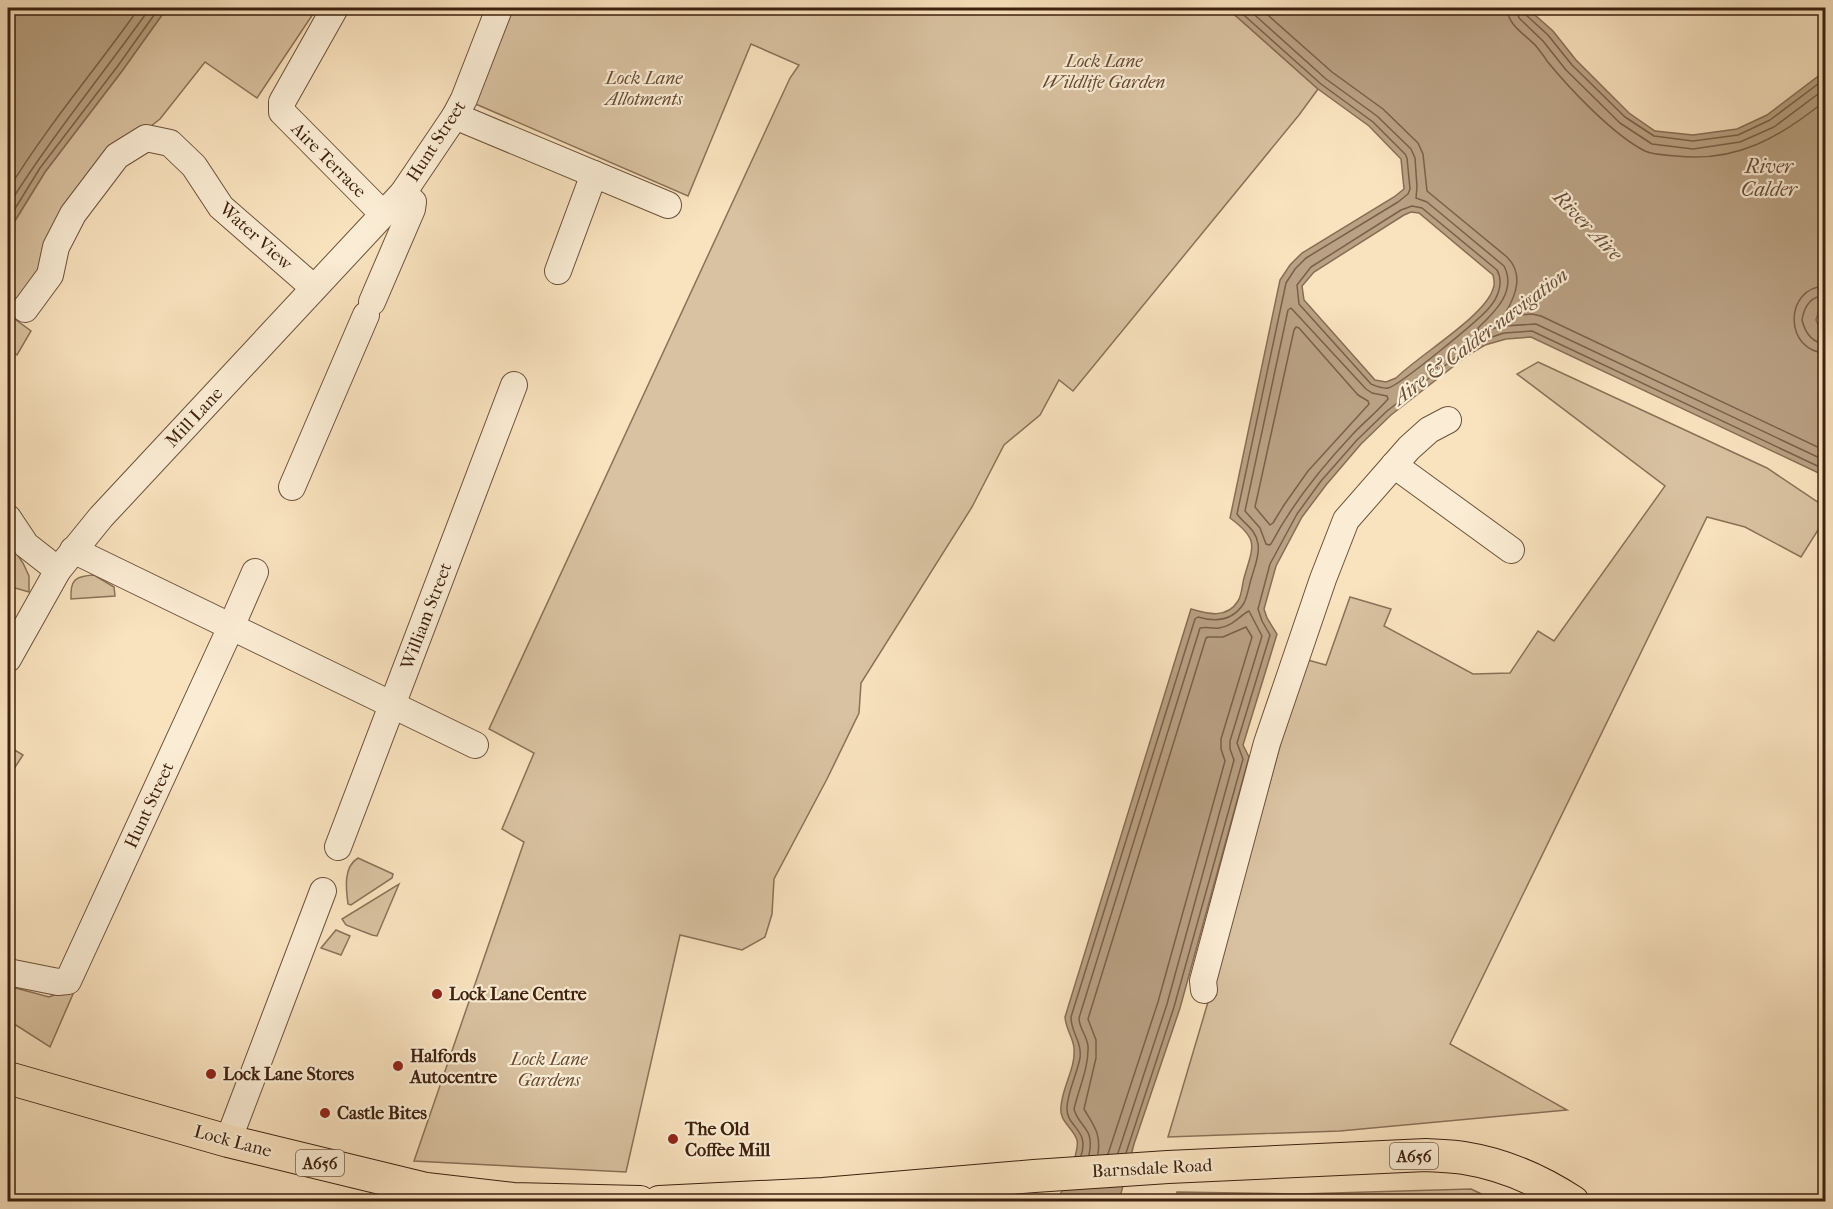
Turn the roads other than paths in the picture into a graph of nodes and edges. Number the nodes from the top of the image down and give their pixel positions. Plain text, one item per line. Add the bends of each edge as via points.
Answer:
1 (335, 8) edge
2 (497, 8) edge
3 (455, 116) junction
4 (594, 174) junction
5 (403, 192) junction
6 (668, 205) dead end
7 (383, 214) junction
8 (558, 271) dead end
9 (314, 288) junction
10 (25, 309) dead end
11 (514, 385) dead end
12 (1448, 420) dead end
13 (1394, 465) junction
14 (292, 487) dead end
15 (8, 518) edge
16 (1511, 550) dead end
17 (66, 560) junction
18 (255, 572) dead end
19 (231, 627) junction
20 (8, 659) edge
21 (392, 706) junction
22 (475, 745) dead end
23 (338, 847) dead end
24 (322, 891) dead end
25 (8, 972) edge
26 (1204, 990) dead end
27 (8, 1078) edge
28 (228, 1141) junction
29 (640, 1202) edge
30 (659, 1202) edge
31 (1573, 1202) edge

1 - 7 street, Aire Terrace via 282,102 282,112
2 - 3 street, Hunt Street
3 - 4 street
3 - 5 street, Hunt Street
4 - 6 street
4 - 8 street
5 - 7 street, Mill Lane
5 - 14 street, Hunt Street via 413,202 412,208
7 - 9 street, Mill Lane
9 - 10 street, Water View via 221,207 194,166 170,143 146,138 117,156 73,214 56,247 50,274
9 - 17 street, Mill Lane via 109,508
11 - 21 street, William Street
12 - 13 street via 1429,430
13 - 16 street
13 - 26 street via 1346,520 1323,579 1267,743 1203,981
15 - 17 street via 26,545
17 - 19 street
17 - 20 street, Mill Lane
18 - 19 street, Hunt Street
19 - 21 street
19 - 25 street, Hunt Street via 68,981
21 - 22 street
21 - 23 street, William Street
24 - 28 street
27 - 28 main road, Lock Lane / A656
28 - 29 main road, Lock Lane / A656 via 426,1189 513,1199
30 - 31 main road, Barnsdale Road / A656 via 823,1194 1145,1169 1426,1155 1463,1158 1526,1177

